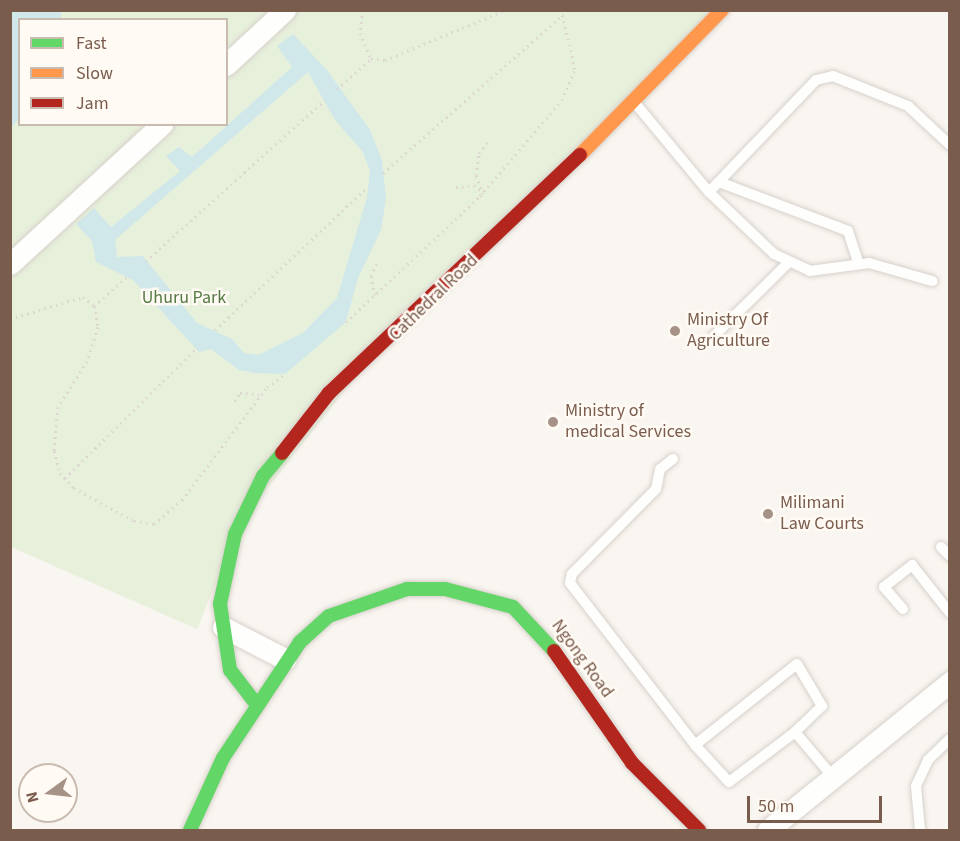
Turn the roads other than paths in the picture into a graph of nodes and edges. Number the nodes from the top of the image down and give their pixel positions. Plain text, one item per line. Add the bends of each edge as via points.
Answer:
1 (285, 10) edge
2 (722, 10) edge
3 (228, 63) edge
4 (633, 100) junction
5 (160, 126) edge
6 (950, 145) edge
7 (719, 182) junction
8 (710, 192) junction
9 (858, 262) junction
10 (788, 263) junction
11 (10, 264) edge
12 (932, 281) dead end
13 (714, 336) dead end
14 (673, 459) dead end
15 (941, 547) dead end
16 (950, 556) edge
17 (903, 609) dead end
18 (950, 613) edge
19 (223, 627) junction
20 (285, 660) junction
21 (950, 682) edge
22 (243, 688) junction
23 (257, 705) junction
24 (233, 709) dead end
25 (223, 729) dead end
26 (795, 732) junction
27 (950, 739) edge
28 (695, 745) junction
29 (833, 777) junction
30 (172, 831) edge
31 (190, 831) edge
32 (699, 831) edge
33 (768, 831) edge
34 (920, 831) edge

1 - 3 street
2 - 4 street, Cathedral Road
4 - 8 lane
4 - 19 street, Cathedral Road via 291,436 263,476 235,534 220,604
5 - 11 street
6 - 7 lane via 908,106 833,76 816,80
7 - 8 lane
7 - 9 lane via 848,231
8 - 10 lane
9 - 10 lane via 825,273
9 - 12 lane
10 - 13 lane
14 - 28 lane via 660,469 656,489 572,574 570,583
15 - 16 lane
17 - 18 lane via 884,586 912,565
19 - 20 street
19 - 22 street, Cathedral Road via 228,662
20 - 23 street, Ngong Road
20 - 32 street, Ngong Road via 329,616 407,589 478,594 513,607 537,627 582,686 632,763
21 - 29 street
22 - 23 street, Cathedral Road
22 - 24 street
23 - 31 street, Ngong Road via 223,758
25 - 30 street
26 - 28 lane via 729,782
26 - 28 lane via 822,706 796,664
26 - 29 lane
27 - 34 lane via 928,760 916,786
29 - 33 street

